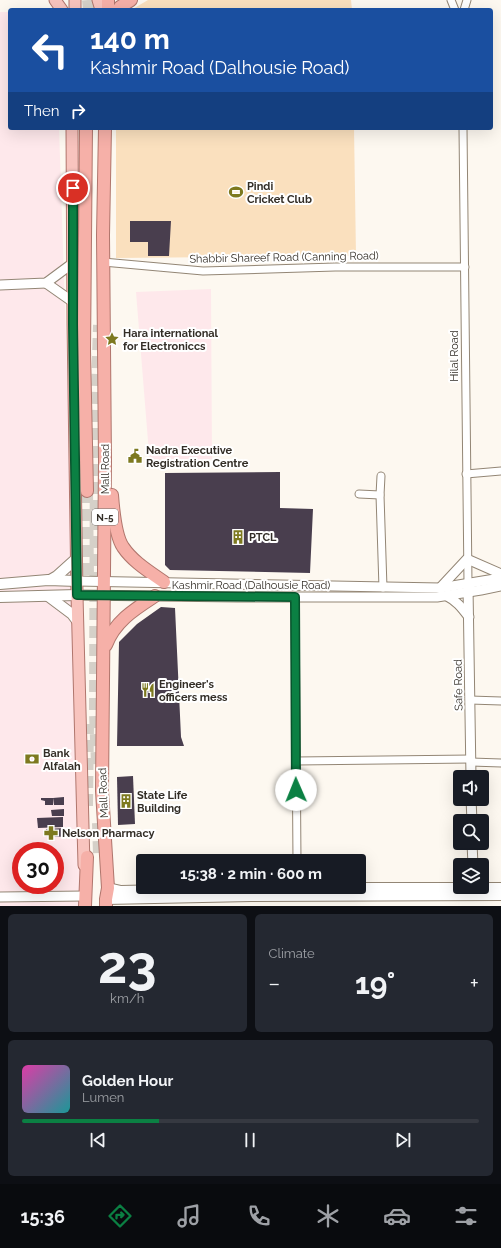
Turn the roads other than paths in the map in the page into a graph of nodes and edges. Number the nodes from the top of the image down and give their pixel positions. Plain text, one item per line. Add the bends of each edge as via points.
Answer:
1 (131, 0) edge
2 (119, 8) edge
3 (72, 130) edge
4 (86, 130) edge
5 (105, 130) edge
6 (462, 130) edge
7 (103, 262) junction
8 (73, 263) junction
9 (465, 268) junction
10 (46, 283) junction
11 (0, 285) edge
12 (73, 302) junction
13 (105, 461) junction
14 (501, 471) edge
15 (466, 474) junction
16 (381, 476) dead end
17 (87, 491) tunnel mouth
18 (359, 494) dead end
19 (380, 495) junction
20 (77, 558) junction
21 (467, 559) junction
22 (501, 574) edge
23 (501, 578) edge
24 (48, 580) junction
25 (77, 581) junction
26 (105, 582) junction
27 (164, 582) junction
28 (0, 584) edge
29 (501, 586) edge
30 (383, 588) junction
31 (440, 588) junction
32 (468, 588) junction
33 (77, 595) junction
34 (105, 595) junction
35 (48, 596) junction
36 (155, 596) junction
37 (446, 596) junction
38 (0, 597) edge
39 (295, 597) junction
40 (468, 617) junction
41 (78, 622) junction
42 (104, 650) junction
43 (470, 700) junction
44 (501, 700) edge
45 (471, 761) junction
46 (296, 762) junction
47 (501, 763) edge
48 (471, 770) edge
49 (99, 854) tunnel mouth
50 (297, 854) edge
51 (87, 857) tunnel mouth
52 (501, 888) edge
53 (366, 889) edge
54 (489, 889) edge
55 (453, 890) edge
56 (136, 891) edge
57 (453, 891) edge
58 (489, 893) edge
59 (501, 895) edge
60 (0, 897) edge
61 (107, 898) edge
62 (85, 901) edge

1 - 2 highway
3 - 8 main road
4 - 17 highway, Mall Road via 84,351
5 - 7 highway, Mall Road / N-5
6 - 9 street, Hilal Road
7 - 9 street, Shabbir Shareef Road (Canning Road) via 203,271 335,267
7 - 13 highway, Mall Road / N-5
8 - 10 street
8 - 12 main road
9 - 15 street, Hilal Road
10 - 11 street
10 - 12 street
12 - 20 main road
13 - 26 highway, Mall Road / N-5
13 - 27 highway via 111,487 114,520 122,547 138,563
14 - 15 street
15 - 21 street, Hilal Road
16 - 19 street
18 - 19 street
19 - 30 street
20 - 24 main road via 57,576
20 - 25 main road
21 - 22 street
21 - 31 street
21 - 32 street, Hilal Road
23 - 32 street, Kashmir Road (Dalhousie Road)
24 - 25 main road, Kashmir Road (Dalhousie Road)
24 - 28 main road, Kashmir Road (Dalhousie Road)
25 - 26 street, Kashmir Road (Dalhousie Road)
25 - 33 main road
26 - 27 street, Kashmir Road (Dalhousie Road)
26 - 34 highway, Mall Road / N-5
27 - 30 street, Kashmir Road (Dalhousie Road)
29 - 32 street, Kashmir Road (Dalhousie Road)
30 - 31 street, Kashmir Road (Dalhousie Road)
31 - 32 street, Kashmir Road (Dalhousie Road)
32 - 37 street, Kashmir Road (Dalhousie Road)
32 - 40 street, Safe Road
33 - 34 street, Kashmir Road (Dalhousie Road)
33 - 35 main road, Kashmir Road (Dalhousie Road)
33 - 41 main road
34 - 36 street, Kashmir Road (Dalhousie Road)
34 - 42 highway, Mall Road / N-5
35 - 38 main road, Kashmir Road (Dalhousie Road)
35 - 41 main road via 72,614
36 - 39 street, Kashmir Road (Dalhousie Road)
36 - 42 highway via 115,626
37 - 39 street, Kashmir Road (Dalhousie Road)
37 - 40 street via 455,600
39 - 46 street
40 - 43 street, Safe Road
41 - 62 main road
42 - 61 highway, Mall Road / N-5 via 102,791
43 - 44 street
43 - 45 street, Safe Road
45 - 46 street
45 - 47 street
45 - 48 street, Safe Road
46 - 50 street
49 - 61 highway
51 - 62 highway
52 - 54 main road
53 - 55 main road
56 - 61 main road via 121,891
57 - 61 main road
58 - 59 main road
60 - 62 street

